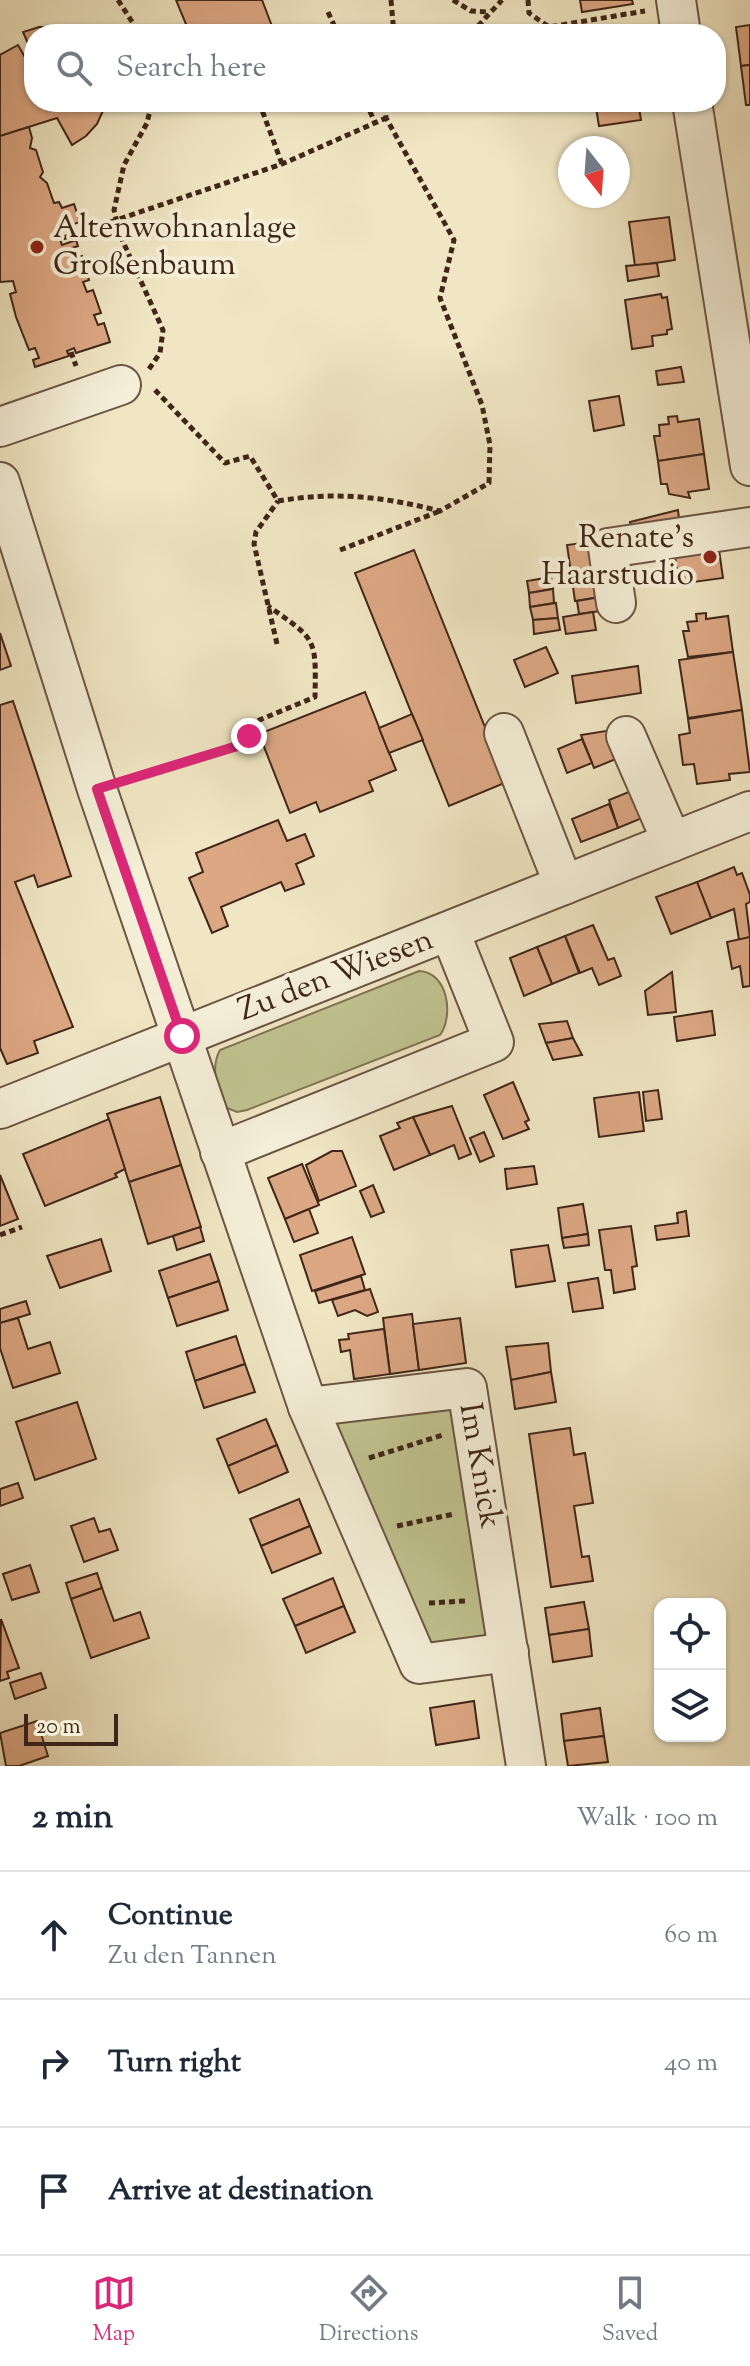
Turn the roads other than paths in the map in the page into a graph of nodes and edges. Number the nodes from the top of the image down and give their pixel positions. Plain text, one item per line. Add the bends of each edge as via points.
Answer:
1 (694, 112) edge
2 (132, 381) road end
3 (0, 427) edge
4 (750, 466) edge
5 (0, 482) edge
6 (750, 527) edge
7 (616, 603) dead end
8 (504, 733) dead end
9 (626, 736) dead end
10 (750, 811) edge
11 (672, 842) junction
12 (564, 885) junction
13 (450, 932) junction
14 (182, 1036) junction
15 (0, 1109) edge
16 (220, 1152) junction
17 (308, 1407) junction
18 (509, 1652) junction
19 (526, 1766) edge

1 - 4 street
2 - 3 street
5 - 14 street
6 - 7 street via 608,548
8 - 12 street
9 - 11 street
10 - 11 street, Zu den Wiesen
11 - 12 street, Zu den Wiesen
12 - 13 street, Zu den Wiesen
13 - 14 street, Zu den Wiesen
13 - 16 street, Zu den Wiesen via 494,1042
14 - 15 street, Zu den Wiesen
14 - 16 street
16 - 17 street
17 - 18 street via 419,1664
17 - 18 street, Im Knick via 467,1388
18 - 19 street, Im Knick

